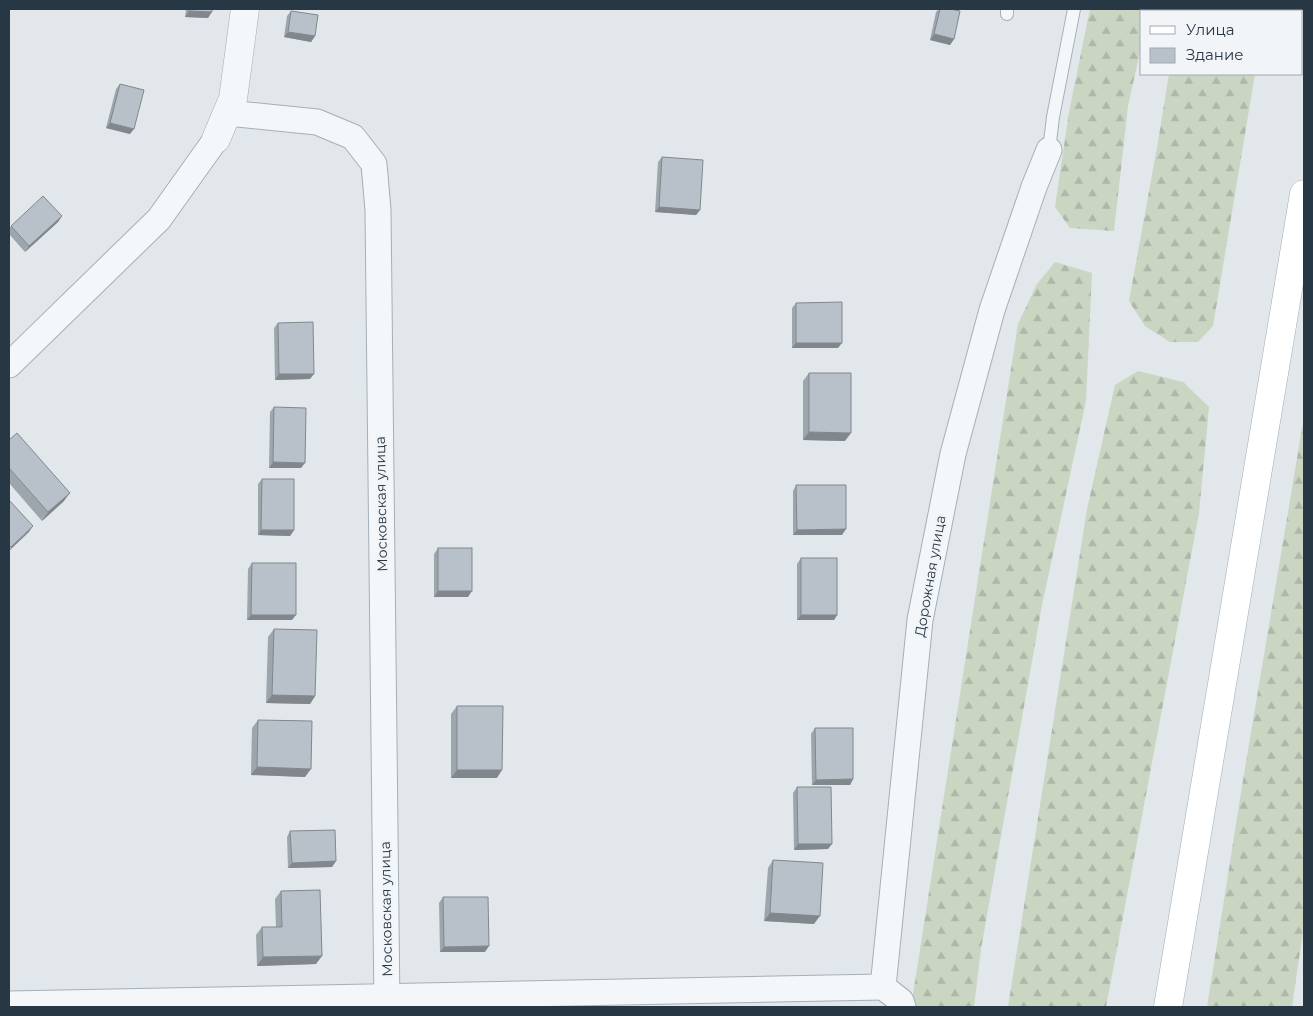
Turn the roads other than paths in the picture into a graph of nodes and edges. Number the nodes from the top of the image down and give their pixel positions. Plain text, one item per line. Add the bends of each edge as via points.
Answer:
1 (245, 9) edge
2 (1074, 9) edge
3 (228, 113) junction
4 (216, 139) joint
5 (1049, 150) joint
6 (1304, 194) edge
7 (9, 366) edge
8 (883, 988) junction
9 (387, 1002) edge
10 (9, 1004) edge
11 (109, 1005) edge
12 (903, 1007) edge
13 (1168, 1007) edge

1 - 3 street via 233,99
2 - 5 lane
3 - 4 street
3 - 9 street, Московская улица via 317,122 353,137 374,164 378,210
4 - 7 street via 159,219
5 - 8 street, Дорожная улица via 992,310 953,454 920,620
6 - 13 main road
8 - 9 street
8 - 12 street via 901,1001
9 - 11 street
10 - 11 street

